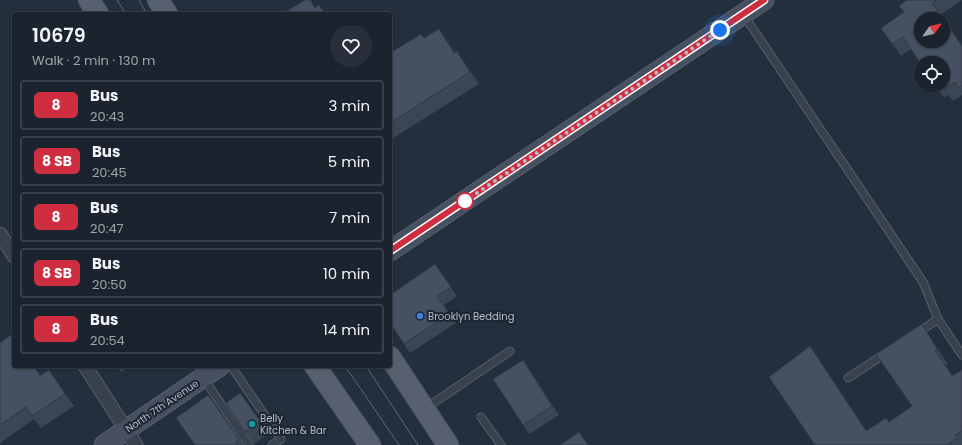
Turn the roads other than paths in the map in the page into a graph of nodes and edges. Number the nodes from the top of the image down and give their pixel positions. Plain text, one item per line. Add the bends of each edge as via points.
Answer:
1 (89, 0) edge
2 (158, 0) edge
3 (764, 0) edge
4 (97, 12) edge
5 (166, 12) edge
6 (743, 14) junction
7 (0, 234) edge
8 (392, 250) edge
9 (12, 253) edge
10 (938, 320) junction
11 (912, 336) edge
12 (893, 349) edge
13 (510, 351) dead end
14 (962, 355) edge
15 (392, 360) edge
16 (86, 368) edge
17 (217, 368) edge
18 (232, 368) edge
19 (316, 368) edge
20 (203, 378) junction
21 (848, 378) dead end
22 (425, 410) junction
23 (481, 417) dead end
24 (131, 438) edge
25 (104, 445) edge
26 (249, 445) edge
27 (272, 445) edge
28 (370, 445) edge
29 (448, 445) edge
30 (501, 445) edge

1 - 4 main road
2 - 5 main road
3 - 6 main road
6 - 8 main road
6 - 10 lane via 923,282
7 - 9 street
10 - 11 lane
10 - 14 lane
12 - 21 lane
13 - 22 lane
15 - 22 main road
16 - 24 street
17 - 20 main road, North 7th Avenue
18 - 27 lane via 281,439
19 - 28 main road
20 - 24 main road, North 7th Avenue
20 - 26 lane
22 - 29 main road
23 - 30 lane
24 - 25 main road, North 7th Avenue

